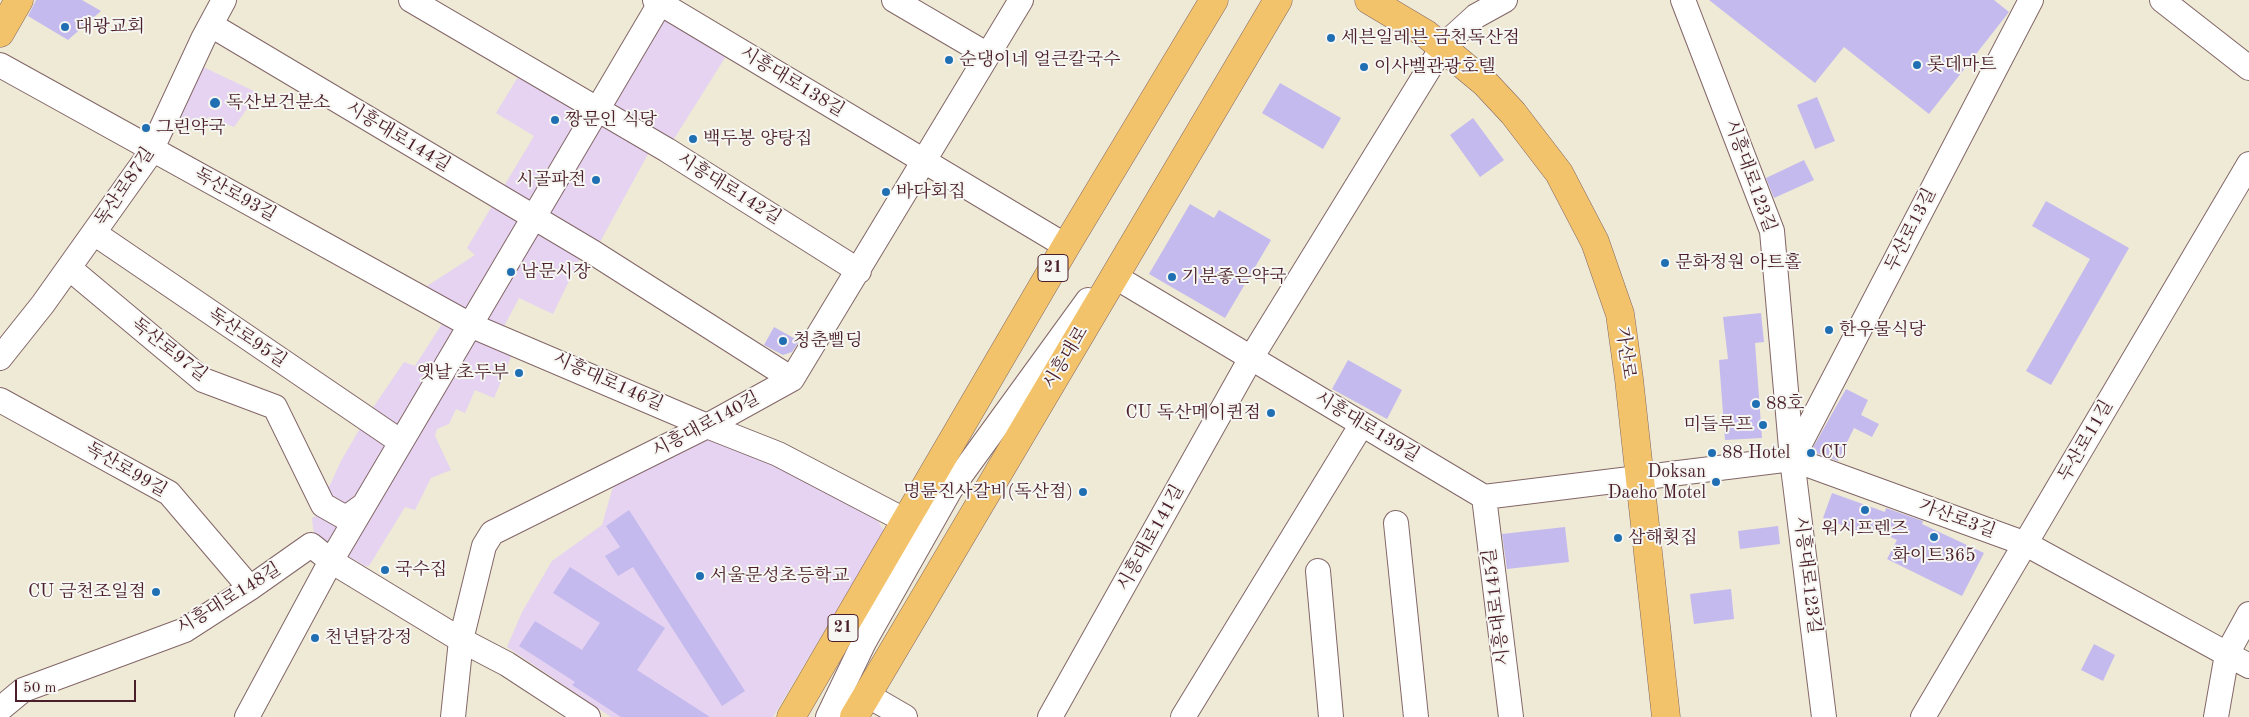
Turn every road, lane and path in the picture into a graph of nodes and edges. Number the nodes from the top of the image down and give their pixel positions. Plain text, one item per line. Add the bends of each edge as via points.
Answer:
1 (19, 0) edge
2 (224, 0) edge
3 (411, 0) edge
4 (894, 0) edge
5 (1020, 0) edge
6 (1214, 0) edge
7 (1278, 0) edge
8 (1369, 0) edge
9 (1505, 0) edge
10 (1683, 0) edge
11 (2030, 0) edge
12 (2162, 0) edge
13 (659, 1) edge
14 (211, 25) junction
15 (0, 33) edge
16 (1443, 46) junction
17 (988, 55) junction
18 (0, 65) edge
19 (2249, 68) edge
20 (597, 110) junction
21 (152, 150) junction
22 (924, 161) junction
23 (2249, 164) edge
24 (1151, 213) junction
25 (534, 217) junction
26 (94, 233) junction
27 (1066, 246) junction
28 (69, 268) junction
29 (859, 271) junction
30 (1114, 276) junction
31 (470, 324) junction
32 (0, 358) edge
33 (1252, 358) junction
34 (792, 379) junction
35 (0, 400) edge
36 (1362, 424) junction
37 (707, 426) junction
38 (401, 442) junction
39 (1792, 460) junction
40 (1640, 477) junction
41 (1484, 496) junction
42 (364, 505) junction
43 (1396, 523) dead end
44 (901, 530) junction
45 (2026, 544) junction
46 (331, 561) junction
47 (1318, 572) dead end
48 (250, 588) junction
49 (2249, 614) edge
50 (461, 640) junction
51 (2227, 654) junction
52 (2249, 666) edge
53 (6, 705) edge
54 (861, 706) edge
55 (2220, 715) edge
56 (247, 717) edge
57 (453, 717) edge
58 (588, 717) edge
59 (791, 717) edge
60 (812, 717) edge
61 (828, 717) edge
62 (905, 717) edge
63 (1050, 717) edge
64 (1183, 717) edge
65 (1331, 717) edge
66 (1416, 717) edge
67 (1510, 717) edge
68 (1666, 717) edge
69 (1824, 717) edge
70 (1923, 717) edge

1 - 15 main road
2 - 14 street, 독산로87길
3 - 20 street, 시흥대로142길
4 - 17 street
5 - 17 street
6 - 27 main road, 21
7 - 24 main road, 시흥대로
8 - 16 main road, 가산로
9 - 16 street via 1476,16
10 - 39 street, 시흥대로123길 via 1772,231
11 - 39 street, 두산로13길
12 - 19 street
13 - 20 street
13 - 22 street, 시흥대로138길
14 - 21 street, 독산로87길
14 - 25 street, 시흥대로144길
16 - 33 street
16 - 40 main road, 가산로 via 1485,83 1540,147 1559,173 1595,242 1620,314
17 - 22 street
18 - 21 street, 독산로93길
20 - 25 street
20 - 29 street, 시흥대로142길 via 667,150
21 - 26 street, 독산로87길
21 - 31 street, 독산로93길
22 - 27 street, 시흥대로138길
22 - 29 street, 시흥대로140길
23 - 45 street, 두산로11길
24 - 30 main road, 시흥대로
24 - 61 street via 950,490 864,642
25 - 31 street
25 - 34 street, 시흥대로144길
26 - 28 street, 독산로87길
26 - 38 street, 독산로95길
27 - 44 main road, 21
28 - 32 street, 독산로87길
28 - 42 street, 독산로97길 via 203,380 275,408 323,505 346,518
29 - 34 street, 시흥대로140길
30 - 33 street, 시흥대로139길
30 - 54 main road, 시흥대로
31 - 37 street, 시흥대로146길
31 - 38 street
33 - 36 street, 시흥대로139길
33 - 63 street, 시흥대로141길
34 - 37 street, 시흥대로140길
35 - 48 street, 독산로99길 via 169,493
36 - 41 street, 시흥대로139길
36 - 64 street
37 - 44 street, 시흥대로146길 via 778,454
37 - 50 street, 시흥대로140길 via 492,533 484,546
38 - 42 street
39 - 40 street, 가산로3길
39 - 45 street, 가산로3길
39 - 69 street, 시흥대로123길
40 - 41 street
40 - 68 main road, 가산로
41 - 67 street, 시흥대로145길
42 - 46 street
43 - 66 street
44 - 59 main road, 21
44 - 60 street
45 - 51 street, 가산로3길
45 - 70 street, 두산로11길
46 - 48 street, 시흥대로148길 via 311,545
46 - 50 street, 시흥대로148길
46 - 56 street
47 - 65 street
48 - 53 street, 시흥대로148길 via 185,630 23,690
49 - 51 street
50 - 57 street
50 - 58 street, 시흥대로148길 via 507,664
51 - 52 street, 가산로3길
51 - 55 street
54 - 62 street

